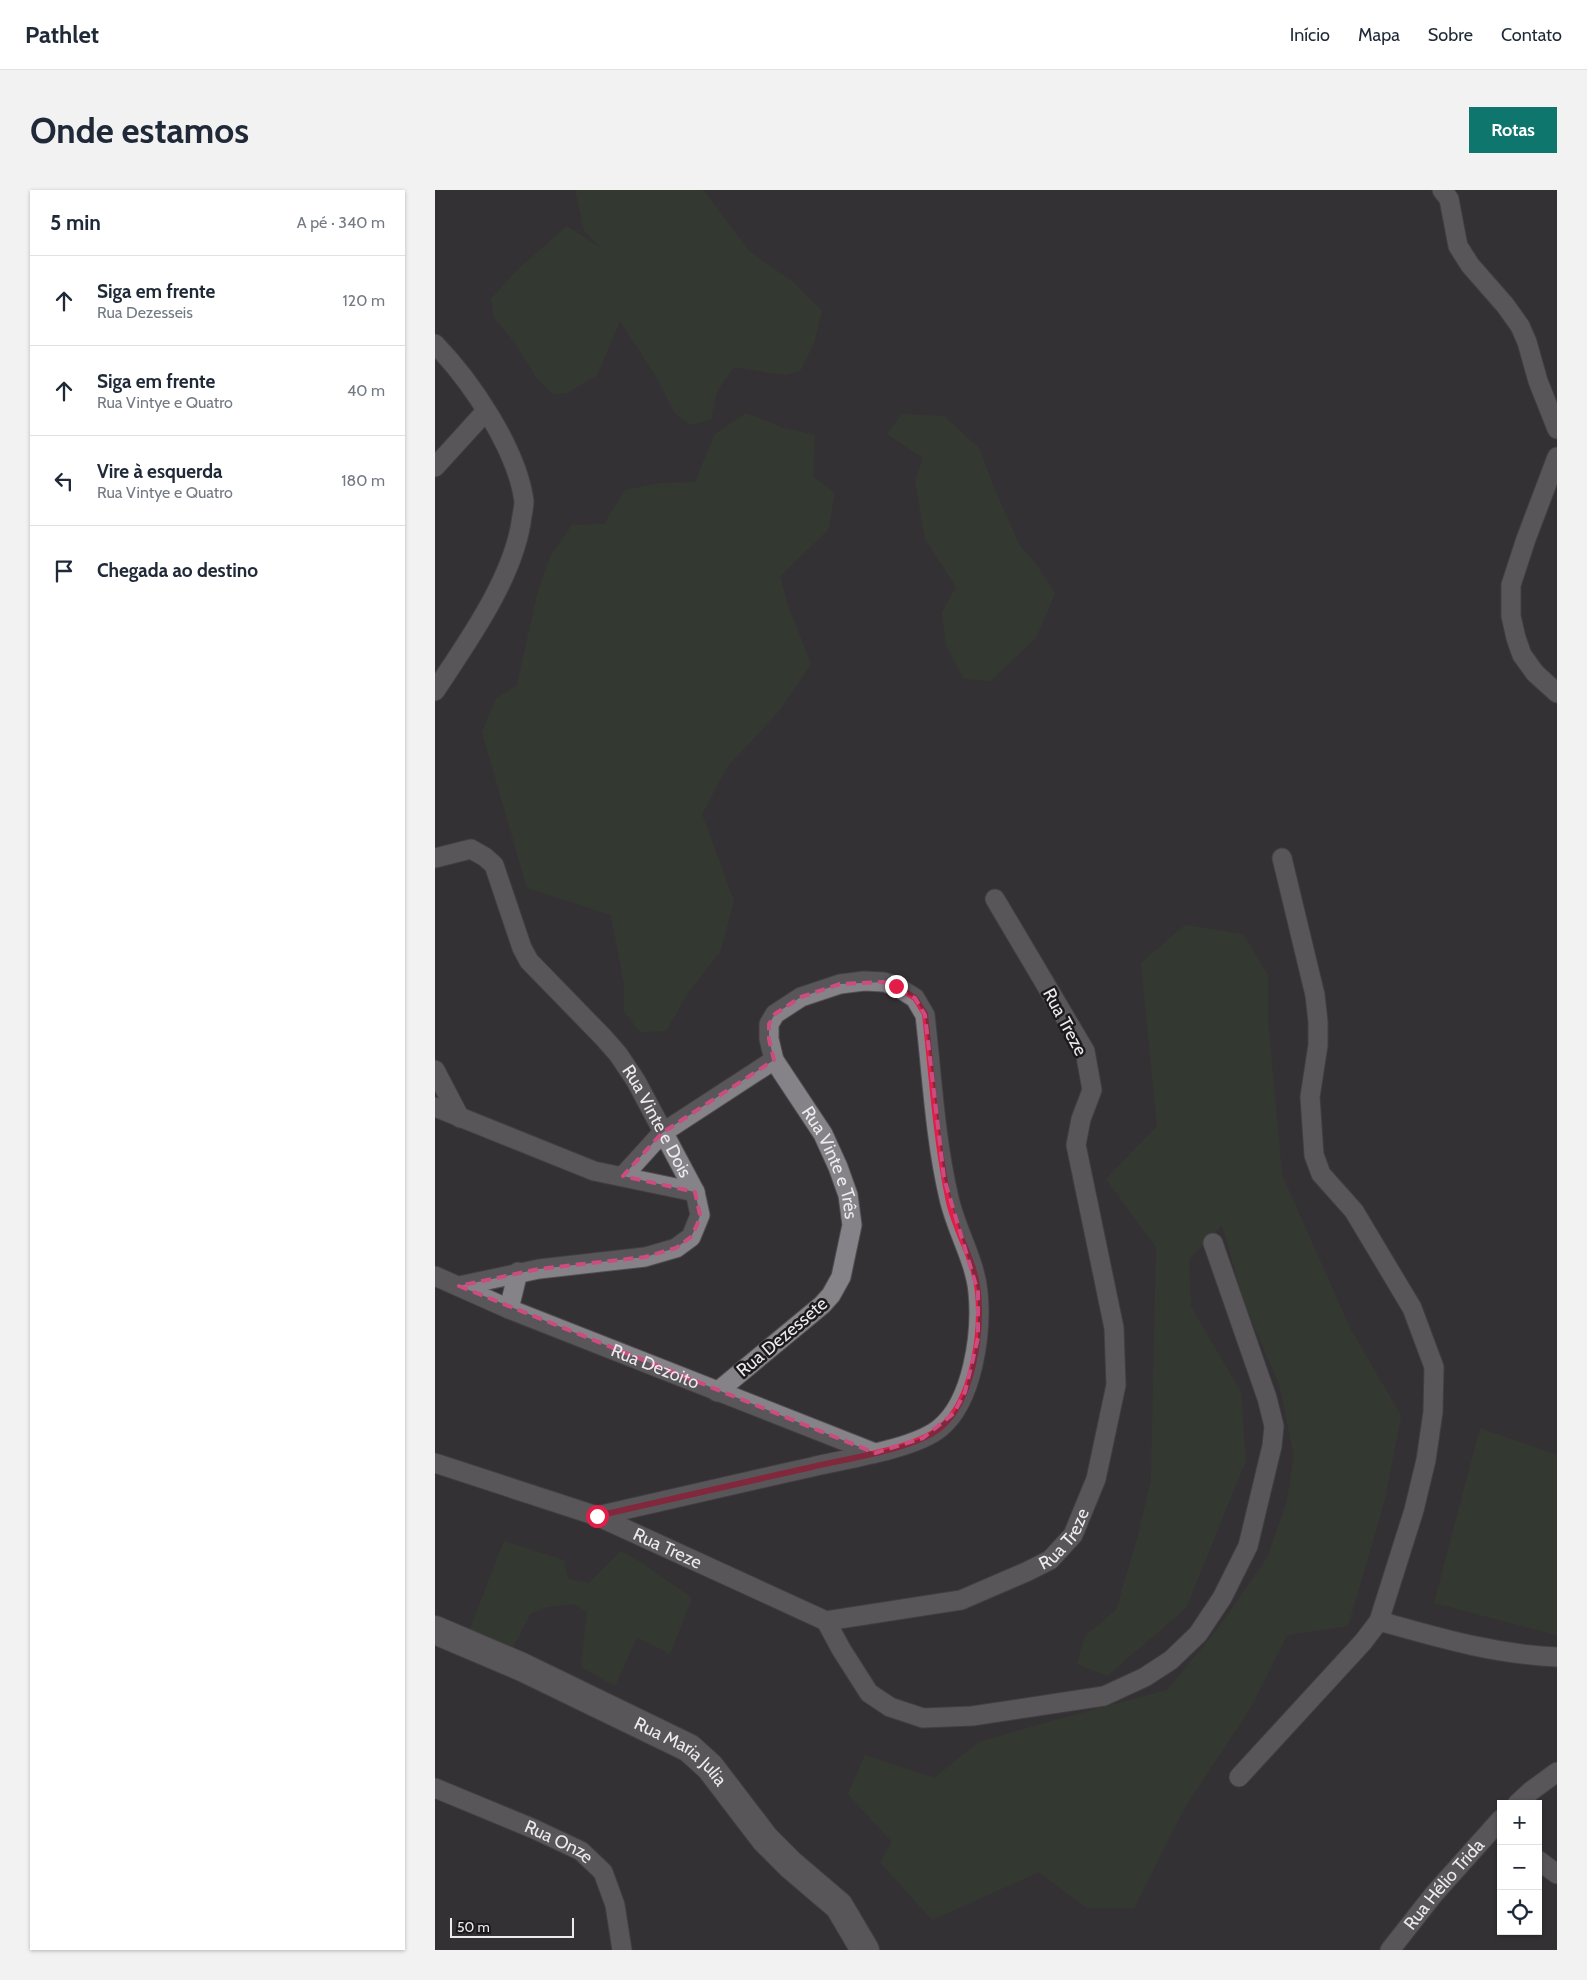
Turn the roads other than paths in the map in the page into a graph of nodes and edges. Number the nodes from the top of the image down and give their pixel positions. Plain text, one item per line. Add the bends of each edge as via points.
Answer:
1 (1442, 190) edge
2 (435, 344) edge
3 (486, 411) junction
4 (1557, 429) edge
5 (1557, 458) edge
6 (435, 467) edge
7 (435, 691) edge
8 (1557, 692) edge
9 (438, 857) edge
10 (1282, 858) dead end
11 (995, 899) dead end
12 (774, 1060) junction
13 (435, 1070) edge
14 (435, 1107) edge
15 (460, 1118) junction
16 (663, 1133) junction
17 (623, 1176) junction
18 (695, 1192) junction
19 (1213, 1243) dead end
20 (518, 1272) junction
21 (435, 1276) edge
22 (841, 1277) joint
23 (459, 1286) junction
24 (509, 1309) junction
25 (717, 1392) junction
26 (875, 1453) junction
27 (435, 1463) edge
28 (597, 1516) junction
29 (826, 1621) junction
30 (1379, 1621) junction
31 (435, 1630) edge
32 (1557, 1657) edge
33 (1557, 1772) edge
34 (1239, 1776) dead end
35 (435, 1788) edge
36 (1521, 1800) edge
37 (1497, 1827) edge
38 (1542, 1863) edge
39 (1557, 1874) edge
40 (1394, 1949) edge
41 (622, 1950) edge
42 (865, 1950) edge

1 - 4 street via 1449,199 1458,246 1520,326
2 - 3 street
3 - 6 street
3 - 7 street via 505,442 524,502 520,533 509,568
5 - 8 street via 1511,585 1511,616 1515,638 1523,655 1535,673
9 - 16 street, Rua Vinte e Dois via 471,849 494,865 529,961 618,1054
10 - 30 street via 1319,1022 1310,1097 1314,1155 1321,1174 1354,1211 1412,1308 1434,1367 1433,1412 1426,1460
11 - 29 street, Rua Treze via 1085,1050 1092,1090 1076,1145 1114,1328 1116,1385 1096,1479 1073,1535 1050,1560 961,1600
12 - 16 street
12 - 22 street, Rua Vinte e Três via 823,1134 848,1195 852,1225
12 - 26 street via 769,1024 775,1014 801,997 840,984 884,982 896,986 915,998 925,1014 944,1178 952,1216 975,1276 978,1338 965,1392 954,1413 940,1428 923,1438
13 - 15 street
14 - 15 street
15 - 17 street via 585,1168
16 - 17 street
16 - 18 street, Rua Vinte e Dois
17 - 18 street
18 - 20 street, Rua Vinte e Dois via 700,1215 697,1225 691,1237 676,1248 645,1257
19 - 29 street via 1274,1426 1248,1546 1222,1598 1198,1634 1145,1677 1104,1696 972,1716 923,1718 891,1707 869,1693
20 - 23 street, Rua Vinte e Dois
20 - 24 street
21 - 23 street, Rua Dezoito
22 - 25 street, Rua Dezessete via 823,1305
23 - 24 street, Rua Dezoito
24 - 25 street, Rua Dezoito
25 - 26 street, Rua Dezoito
26 - 28 street
27 - 28 street, Rua Treze
28 - 29 street, Rua Treze
30 - 32 street via 1464,1645 1521,1656
30 - 34 street
31 - 42 street, Rua Maria Julia via 689,1748 710,1767 765,1839 839,1906
33 - 36 street
35 - 41 street, Rua Onze via 581,1851 603,1872 615,1905
37 - 40 street, Rua Hélio Trida via 1433,1894
38 - 39 street

